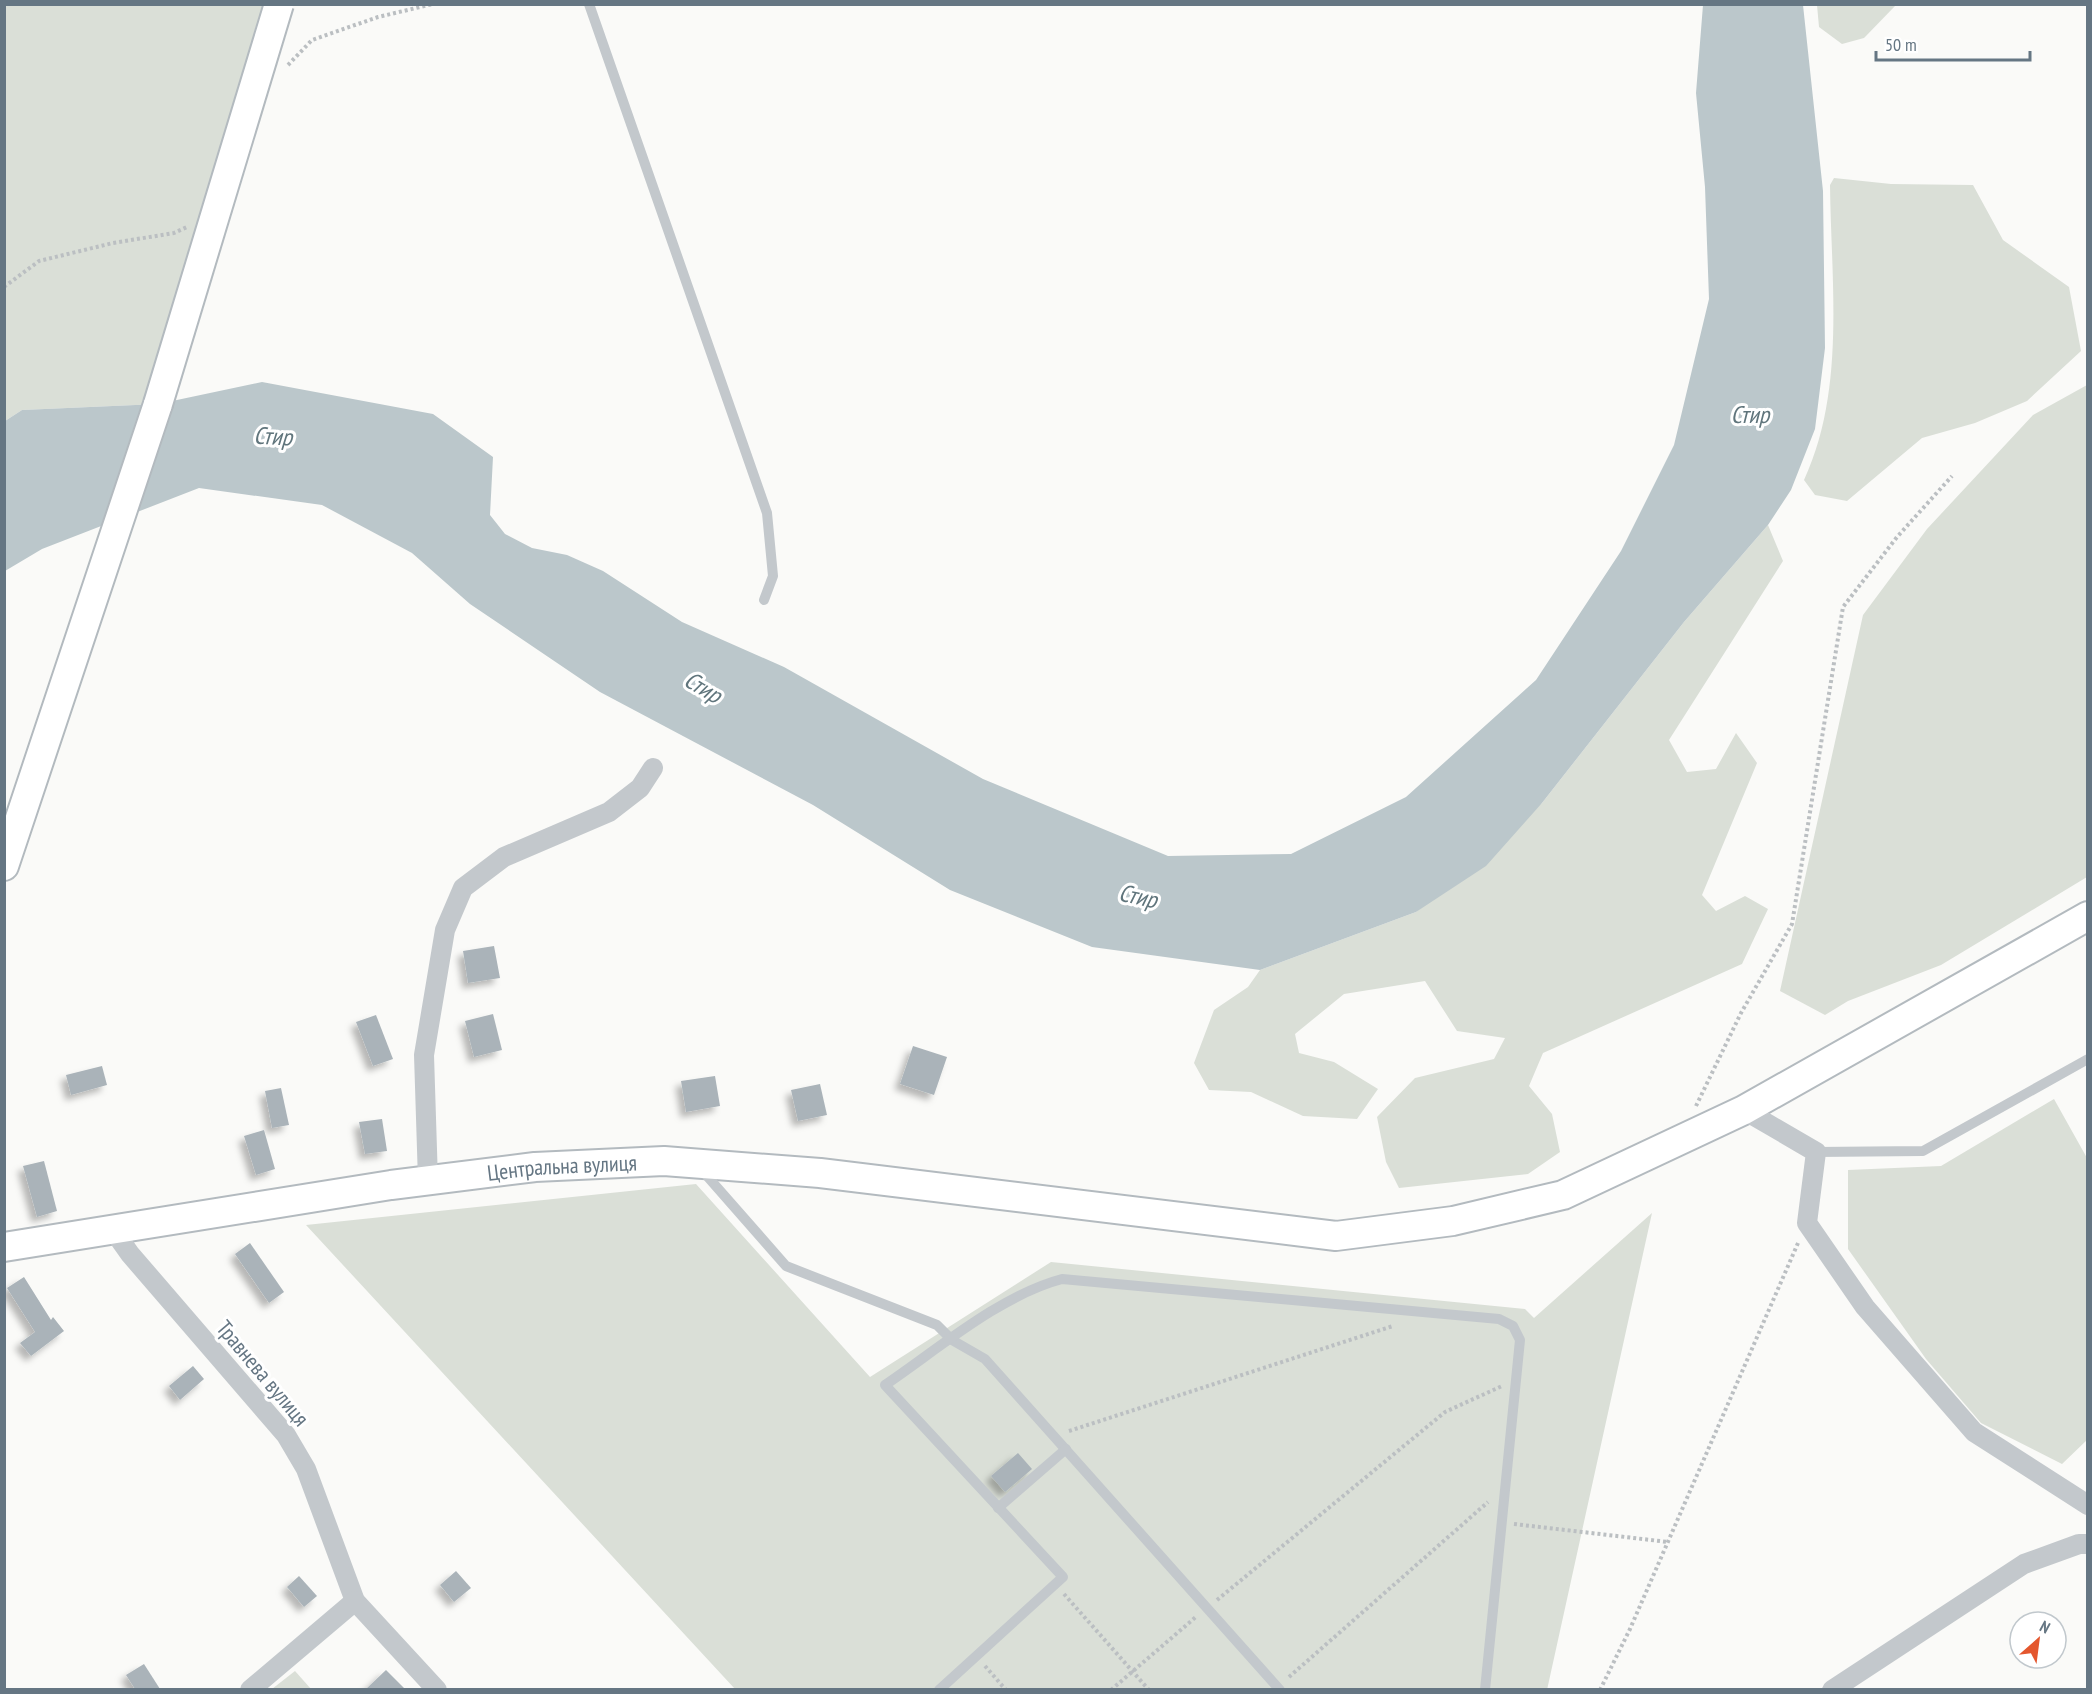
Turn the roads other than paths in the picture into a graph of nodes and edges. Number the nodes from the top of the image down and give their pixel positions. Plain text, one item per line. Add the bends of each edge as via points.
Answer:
1 (279, 4) edge
2 (589, 4) edge
3 (764, 600) dead end
4 (653, 768) dead end
5 (4, 866) edge
6 (2088, 916) edge
7 (2088, 1059) edge
8 (1744, 1110) junction
9 (1816, 1152) junction
10 (696, 1164) junction
11 (428, 1181) junction
12 (113, 1230) junction
13 (4, 1247) edge
14 (952, 1340) junction
15 (1066, 1449) junction
16 (2088, 1505) edge
17 (998, 1508) junction
18 (2088, 1544) edge
19 (355, 1601) junction
20 (1279, 1688) edge
21 (250, 1689) edge
22 (437, 1689) edge
23 (939, 1689) edge
24 (1485, 1689) edge
25 (1832, 1689) edge

1 - 5 street, bridge via 158,404
2 - 3 lane via 767,513 773,576
4 - 11 street via 640,788 609,813 504,857 463,888 445,930 424,1055
6 - 8 street, Центральна вулиця
7 - 9 lane via 1923,1151
8 - 9 street
8 - 10 street, Центральна вулиця via 1563,1196 1453,1221 1336,1236 820,1173
9 - 16 street via 1807,1223 1865,1306 1974,1432
10 - 11 street, Центральна вулиця via 664,1161 535,1167
10 - 14 lane via 786,1266 937,1325
11 - 12 street, Центральна вулиця
12 - 13 street, Центральна вулиця
12 - 19 street, Травнева вулиця via 286,1435 306,1470
14 - 15 lane via 984,1359
14 - 17 lane via 885,1385
14 - 24 lane via 1036,1286 1062,1279 1499,1318 1514,1326 1520,1340
15 - 17 lane
15 - 20 lane
17 - 23 lane via 1063,1577
18 - 25 street via 2024,1564
19 - 21 street
19 - 22 street, Травнева вулиця

